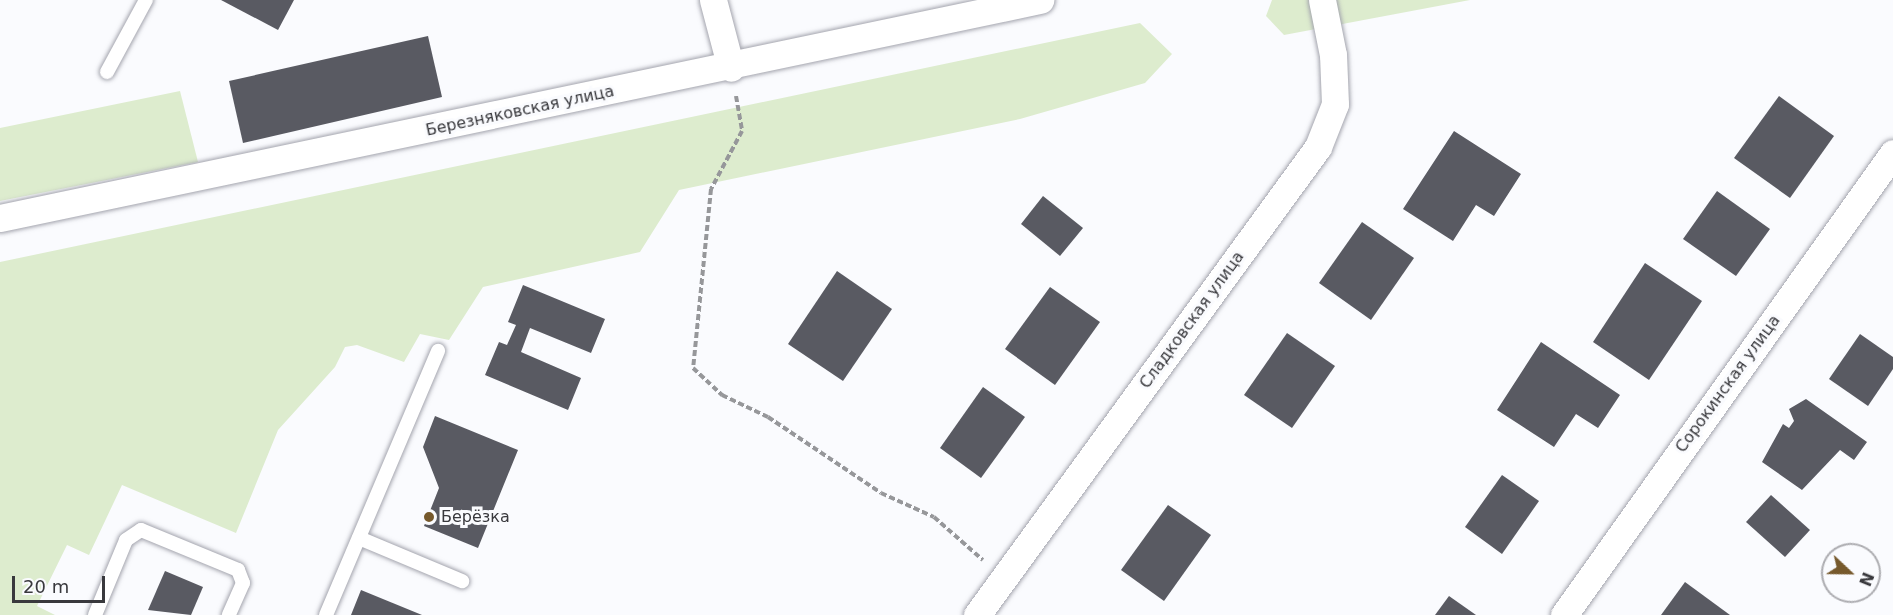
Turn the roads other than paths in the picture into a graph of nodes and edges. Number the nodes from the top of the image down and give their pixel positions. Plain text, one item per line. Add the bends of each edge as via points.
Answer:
1 (146, 0) edge
2 (713, 0) edge
3 (1040, 0) edge
4 (1322, 0) edge
5 (731, 68) junction
6 (107, 72) dead end
7 (1893, 153) edge
8 (0, 218) edge
9 (438, 351) dead end
10 (360, 538) junction
11 (462, 581) dead end
12 (95, 615) edge
13 (229, 615) edge
14 (326, 615) edge
15 (977, 615) edge
16 (1564, 615) edge

1 - 6 lane
2 - 5 street
3 - 5 street, Березняковская улица
4 - 15 street, Сладковская улица via 1333,55 1335,104 1318,147
5 - 8 street, Березняковская улица
7 - 16 street, Сорокинская улица
9 - 10 lane
10 - 11 lane
10 - 14 lane
12 - 13 lane via 126,540 141,530 238,570 243,583

